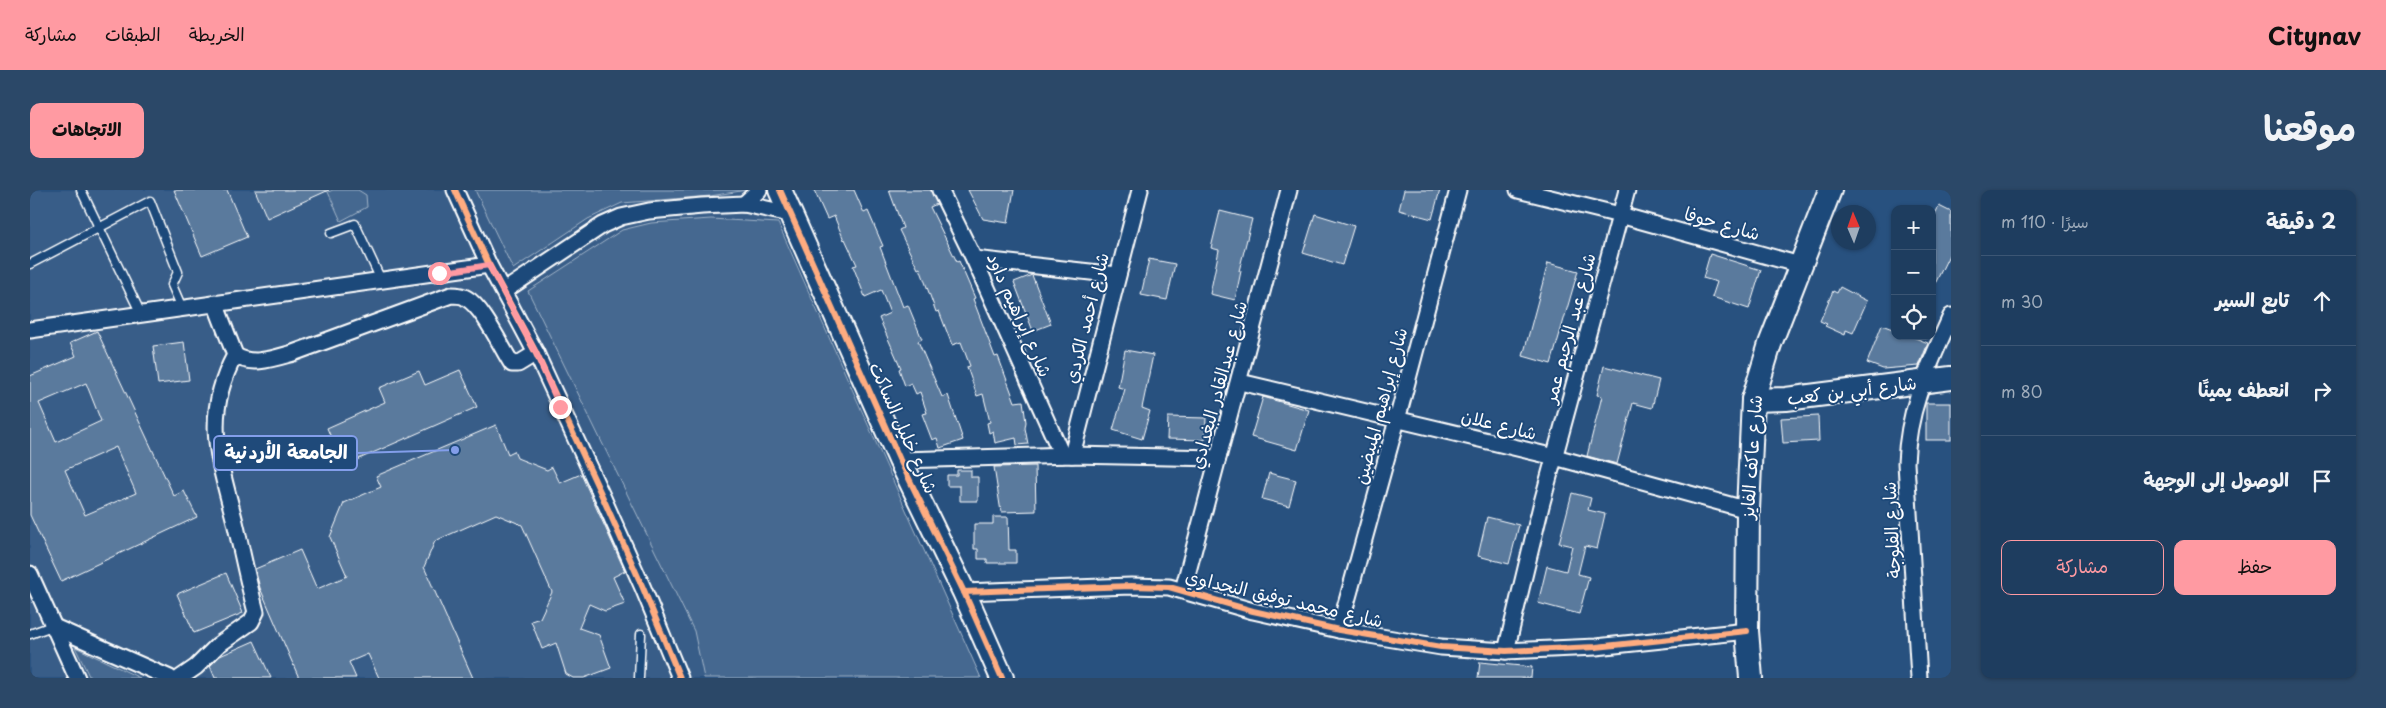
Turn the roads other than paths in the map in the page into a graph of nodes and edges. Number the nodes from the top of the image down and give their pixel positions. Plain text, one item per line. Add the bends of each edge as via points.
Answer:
1 (81, 190) edge
2 (456, 190) edge
3 (759, 190) edge
4 (780, 190) edge
5 (940, 190) edge
6 (1140, 190) edge
7 (1290, 190) edge
8 (1458, 190) edge
9 (1518, 190) edge
10 (1627, 190) edge
11 (1830, 190) edge
12 (744, 204) junction
13 (790, 214) junction
14 (1620, 215) junction
15 (98, 229) junction
16 (332, 233) dead end
17 (974, 259) junction
18 (30, 264) edge
19 (489, 265) junction
20 (1800, 265) junction
21 (1117, 275) junction
22 (382, 280) junction
23 (504, 291) junction
24 (215, 303) junction
25 (182, 308) junction
26 (141, 314) junction
27 (1951, 316) edge
28 (30, 330) edge
29 (536, 353) junction
30 (235, 355) junction
31 (1951, 378) edge
32 (1240, 382) junction
33 (1921, 382) junction
34 (1753, 400) junction
35 (1397, 420) junction
36 (1067, 455) junction
37 (1555, 457) junction
38 (1218, 458) junction
39 (900, 460) junction
40 (1748, 510) junction
41 (30, 574) edge
42 (1183, 590) junction
43 (964, 592) junction
44 (52, 626) junction
45 (1339, 630) junction
46 (1747, 631) junction
47 (30, 634) edge
48 (641, 634) dead end
49 (1506, 651) junction
50 (77, 678) edge
51 (170, 678) edge
52 (180, 678) edge
53 (639, 678) edge
54 (680, 678) edge
55 (1002, 678) edge
56 (1750, 678) edge
57 (1919, 678) edge

1 - 15 lane
2 - 19 street
3 - 12 street
4 - 13 street, شارع خليل الساكت
5 - 17 street, شارع إبراهيم داود
6 - 21 street, شارع أحمد الكردي
7 - 32 street, شارع عبدالقادر البغدادي
8 - 35 street, شارع إبراهيم المبيضين
9 - 14 street, شارع حوفا
10 - 14 street, شارع عبد الرحيم عمر
11 - 20 street, شارع عاكف الفايز
12 - 13 street
12 - 23 street via 668,209 621,217 603,225
13 - 39 street, شارع خليل الساكت
14 - 20 street, شارع حوفا
14 - 37 street, شارع عبد الرحيم عمر
15 - 18 lane
15 - 25 lane via 150,201 178,272 172,285
15 - 26 lane
16 - 22 lane via 355,224
17 - 21 street
17 - 36 street, شارع إبراهيم داود
19 - 22 street
19 - 23 street
20 - 34 street, شارع عاكف الفايز
21 - 36 street, شارع أحمد الكردي
22 - 24 street
23 - 29 street
24 - 25 street
24 - 30 street
25 - 26 street
26 - 28 street
27 - 33 street, شارع الفلوجة
29 - 30 street via 512,364 472,303 467,298 451,295 281,357 248,361
29 - 54 street via 628,552
30 - 52 street via 217,404 216,447 256,612 251,622
31 - 33 street, شارع أبي بن كعب
32 - 35 street, شارع علان
32 - 38 street, شارع عبدالقادر البغدادي
33 - 34 street, شارع أبي بن كعب via 1786,399
33 - 57 street, شارع الفلوجة via 1907,436 1906,462
34 - 40 street, شارع عاكف الفايز
35 - 37 street, شارع علان
35 - 45 street, شارع إبراهيم المبيضين
36 - 38 street
36 - 39 street
37 - 40 street, شارع علان
37 - 49 street, شارع عبد الرحيم عمر
38 - 42 street, شارع عبدالقادر البغدادي
39 - 43 street, شارع خليل الساكت
40 - 46 street, شارع عاكف الفايز
41 - 44 street
42 - 43 street, شارع محمد توفيق النجداوي via 1131,586
42 - 45 street, شارع محمد توفيق النجداوي via 1253,611
43 - 55 street, شارع خليل الساكت
44 - 47 lane
44 - 50 street
44 - 51 street
45 - 49 street, شارع محمد توفيق النجداوي via 1441,647
46 - 49 street, شارع محمد توفيق النجداوي via 1596,647
46 - 56 street, شارع عاكف الفايز
48 - 53 lane

